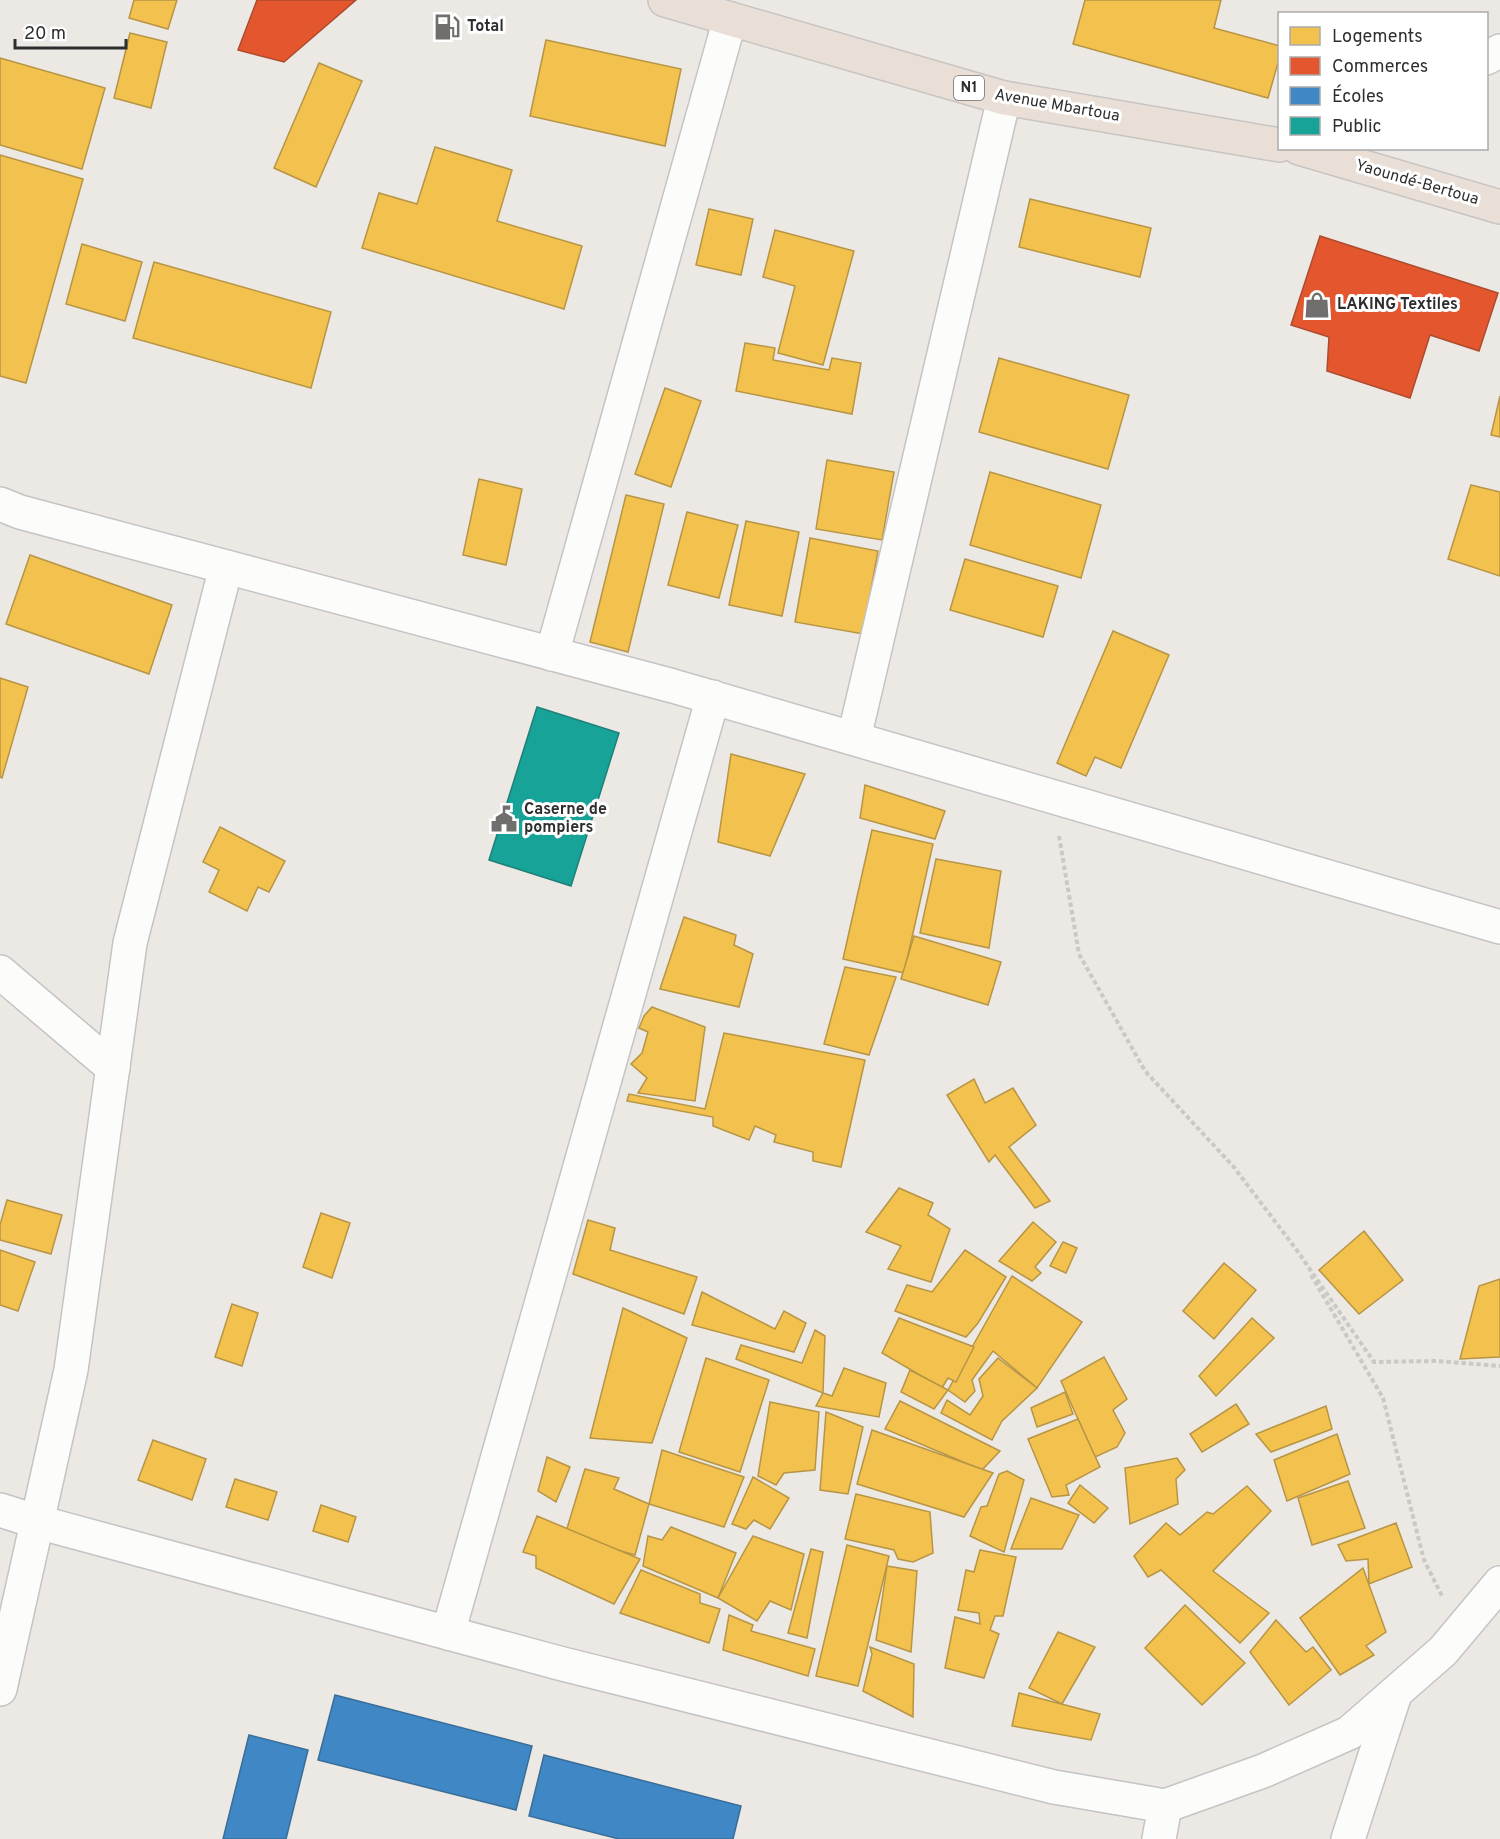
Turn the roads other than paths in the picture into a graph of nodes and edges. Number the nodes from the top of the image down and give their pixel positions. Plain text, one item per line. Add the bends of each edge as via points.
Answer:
1 (665, 0) edge
2 (730, 19) junction
3 (1004, 98) junction
4 (1278, 145) edge
5 (1302, 150) edge
6 (1500, 207) edge
7 (0, 504) edge
8 (226, 567) junction
9 (552, 654) junction
10 (713, 697) junction
11 (854, 738) junction
12 (1500, 927) edge
13 (0, 972) edge
14 (113, 1068) junction
15 (0, 1510) edge
16 (38, 1522) junction
17 (1500, 1583) edge
18 (448, 1633) junction
19 (0, 1689) edge
20 (1395, 1692) junction
21 (1165, 1806) junction
22 (1159, 1839) edge
23 (1348, 1839) edge

1 - 2 highway, Avenue Mbartoua / N1
2 - 3 highway, Avenue Mbartoua / N1
2 - 9 street
3 - 4 highway, Avenue Mbartoua / N1
3 - 11 street
5 - 6 highway, Yaoundé-Bertoua
7 - 8 street
8 - 9 street
8 - 14 street via 130,943
9 - 10 street
10 - 11 street
10 - 18 street
11 - 12 street
13 - 14 street
14 - 16 street via 71,1370
15 - 16 street
16 - 18 street
16 - 19 street
17 - 20 street via 1443,1651
18 - 21 street via 1054,1787
20 - 21 street via 1349,1733 1263,1771
20 - 23 street
21 - 22 street

